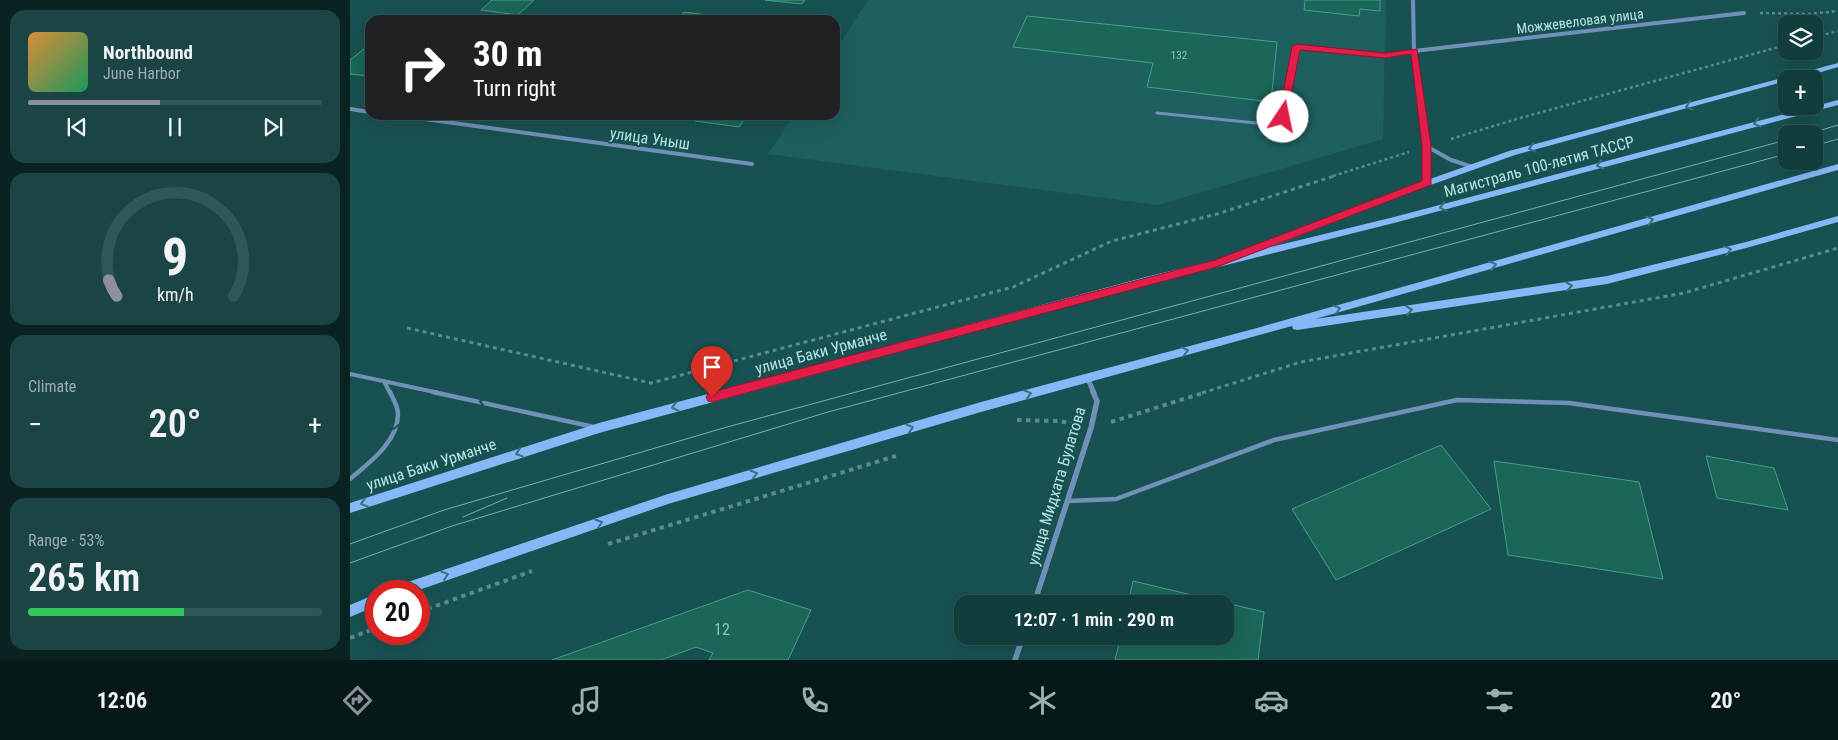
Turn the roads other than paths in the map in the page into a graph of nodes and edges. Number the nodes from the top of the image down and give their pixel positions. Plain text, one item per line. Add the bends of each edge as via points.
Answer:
1 (1413, 0) edge
2 (1744, 13) road end
3 (1414, 51) junction
4 (1838, 65) edge
5 (1820, 70) edge
6 (1778, 81) edge
7 (1838, 102) edge
8 (350, 109) edge
9 (365, 111) edge
10 (1157, 113) dead end
11 (431, 120) edge
12 (1426, 146) junction
13 (752, 164) dead end
14 (1473, 167) junction
15 (1838, 167) edge
16 (1427, 183) junction
17 (1838, 219) edge
18 (1217, 263) junction
19 (1256, 332) junction
20 (350, 374) edge
21 (1088, 377) junction
22 (384, 381) junction
23 (599, 428) junction
24 (1838, 440) edge
25 (350, 479) edge
26 (1068, 502) junction
27 (350, 508) edge
28 (430, 580) edge
29 (1037, 595) edge
30 (365, 605) edge
31 (350, 611) edge
32 (1020, 645) edge
33 (1016, 660) edge

1 - 3 street
2 - 3 street, Можжевеловая улица
3 - 10 lane via 1385,56 1296,47 1283,117 1266,124
3 - 12 street
4 - 5 main road
6 -> 14 main road
7 -> 18 main road, Магистраль 100-летия ТАССР via 1404,218
8 - 9 street
11 - 13 street, улица Уныш
12 - 14 street via 1451,160
12 - 16 street
14 - 16 main road
19 -> 15 main road
16 - 18 main road
19 -> 17 main road via 1607,280
18 -> 23 main road, улица Баки Урманче
21 -> 19 main road
20 - 22 lane
21 - 26 street, улица Мидхата Булатова via 1097,401
28 -> 21 main road via 668,499
23 -> 22 lane
22 -> 25 lane via 398,413 392,435 370,462
23 -> 27 main road, улица Баки Урманче
24 - 26 lane via 1569,403 1457,400 1274,440 1116,499
26 - 29 street, улица Мидхата Булатова
30 - 31 main road
32 - 33 street

